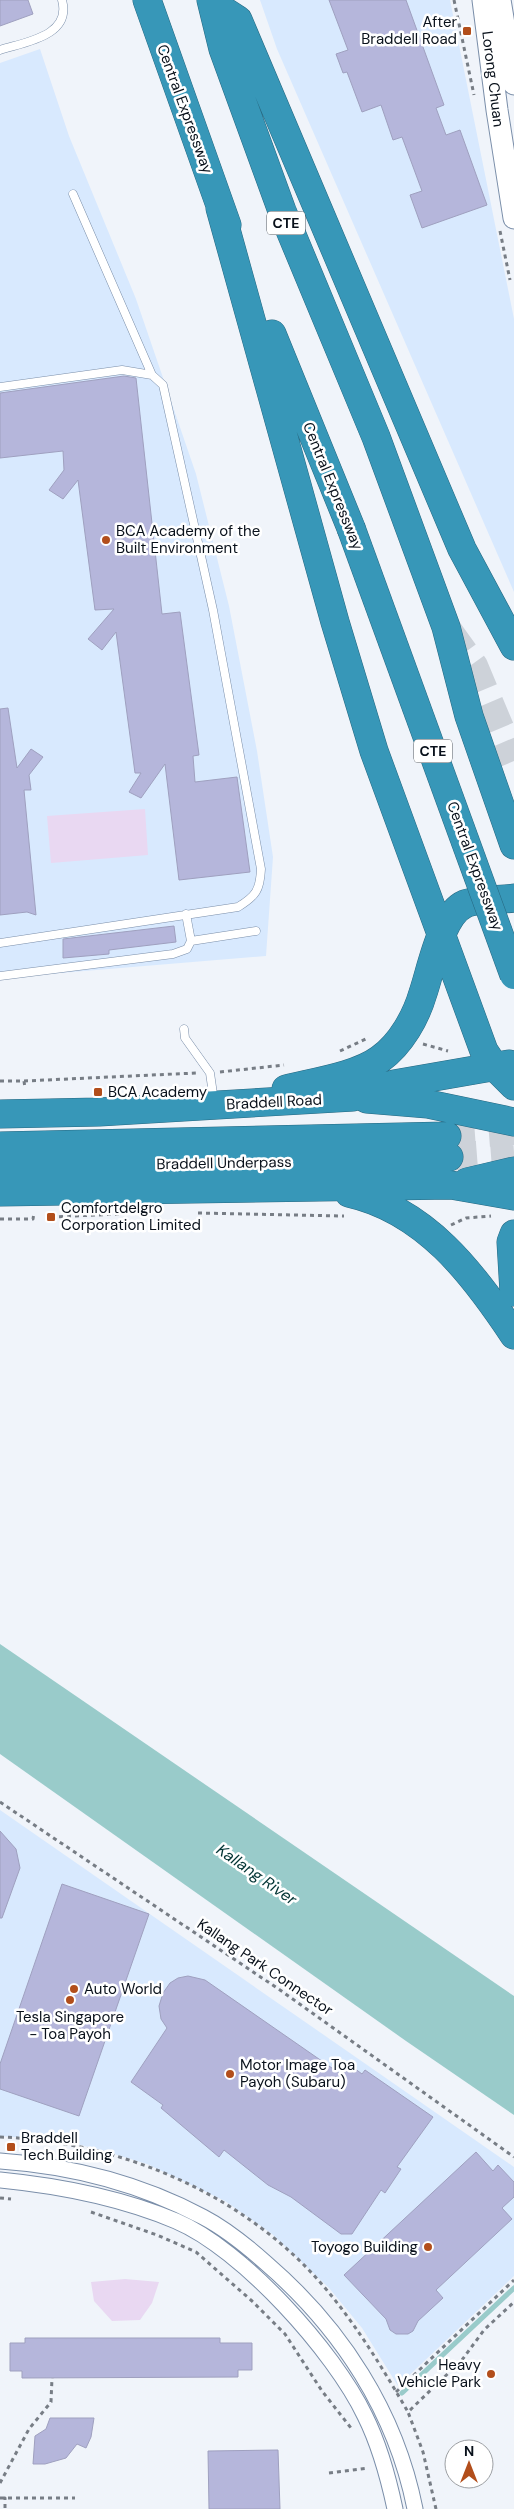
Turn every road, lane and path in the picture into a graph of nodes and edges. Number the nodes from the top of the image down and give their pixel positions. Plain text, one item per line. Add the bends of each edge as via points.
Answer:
1 (62, 0) edge
2 (147, 0) edge
3 (483, 0) edge
4 (500, 0) edge
5 (211, 2) edge
6 (0, 50) edge
7 (514, 84) edge
8 (73, 194) dead end
9 (220, 208) junction
10 (514, 218) edge
11 (152, 375) junction
12 (0, 387) edge
13 (514, 646) edge
14 (514, 845) edge
15 (514, 898) edge
16 (186, 914) junction
17 (256, 931) dead end
18 (441, 936) junction
19 (191, 941) junction
20 (0, 943) edge
21 (514, 975) edge
22 (0, 976) edge
23 (184, 1029) dead end
24 (504, 1064) edge
25 (0, 1081) edge
26 (514, 1086) edge
27 (25, 1088) dead end
28 (353, 1097) junction
29 (225, 1105) junction
30 (0, 1114) edge
31 (514, 1122) edge
32 (0, 1146) edge
33 (0, 1169) edge
34 (514, 1172) edge
35 (450, 1185) junction
36 (291, 1186) junction
37 (0, 1192) edge
38 (514, 1196) edge
39 (34, 1212) dead end
40 (197, 1213) dead end
41 (128, 1214) dead end
42 (51, 1217) dead end
43 (348, 1217) dead end
44 (0, 1219) edge
45 (505, 1225) edge
46 (434, 1236) junction
47 (514, 1292) edge
48 (514, 1335) edge
49 (0, 1802) edge
50 (514, 2157) edge
51 (0, 2162) edge
52 (74, 2170) junction
53 (0, 2180) edge
54 (70, 2188) junction
55 (0, 2198) edge
56 (18, 2199) dead end
57 (87, 2211) dead end
58 (514, 2280) edge
59 (514, 2302) edge
60 (52, 2378) dead end
61 (396, 2392) dead end
62 (355, 2432) dead end
63 (365, 2458) dead end
64 (329, 2473) dead end
65 (0, 2483) edge
66 (0, 2498) edge
67 (5, 2498) junction
68 (75, 2498) dead end
69 (5, 2509) edge
70 (395, 2509) edge
71 (415, 2509) edge
72 (436, 2509) edge

1 - 6 lane via 64,15 57,28
2 - 9 highway, Central Expressway / CTE
3 - 10 main road, Lorong Chuan
4 - 7 main road, Lorong Chuan
5 - 13 highway via 238,20 462,549
5 - 14 highway, CTE via 222,49 282,211 376,437 446,627 469,716
8 - 11 lane
9 - 18 highway via 374,752
9 - 21 highway, Central Expressway / CTE, bridge via 351,528
11 - 12 lane via 122,370
11 - 16 lane via 163,385 213,610 261,869 260,886 250,900 238,907
15 - 18 highway via 464,904 449,919
16 - 19 lane
16 - 20 lane
17 - 19 lane
18 - 24 highway via 484,1051
18 - 29 highway via 410,1025 382,1058 360,1069
19 - 22 lane via 187,948 173,954
23 - 29 lane via 185,1038 210,1073
24 - 26 highway
24 - 28 highway, Braddell Road via 394,1084
25 - 27 path via 24,1081
28 - 29 highway, Braddell Road
28 - 31 highway via 428,1104
29 - 30 highway, Braddell Road
32 - 33 highway, Braddell Underpass via 448,1147
34 - 35 highway
35 - 36 highway
35 - 38 highway
36 - 37 highway
36 - 46 highway via 340,1191 372,1199 401,1212
39 - 44 path via 33,1219
40 - 43 path
41 - 42 path
45 - 46 path via 466,1218
45 - 47 highway via 511,1242
46 - 48 highway via 474,1280
49 - 50 path, Kallang Park Connector via 280,1990
51 - 52 street
52 - 54 lane
52 - 71 street via 132,2185 204,2217 248,2248 290,2284 334,2333 366,2380 392,2432
53 - 54 street
54 - 70 street via 126,2203 177,2222 212,2241 278,2298 314,2339 357,2400 385,2463
55 - 56 path
57 - 62 path via 196,2252 285,2334
58 - 61 path
59 - 72 path via 484,2330 462,2360 408,2412 424,2452
60 - 65 path via 51,2402 29,2429
63 - 64 path via 368,2468
66 - 67 path
67 - 68 path
67 - 69 path

